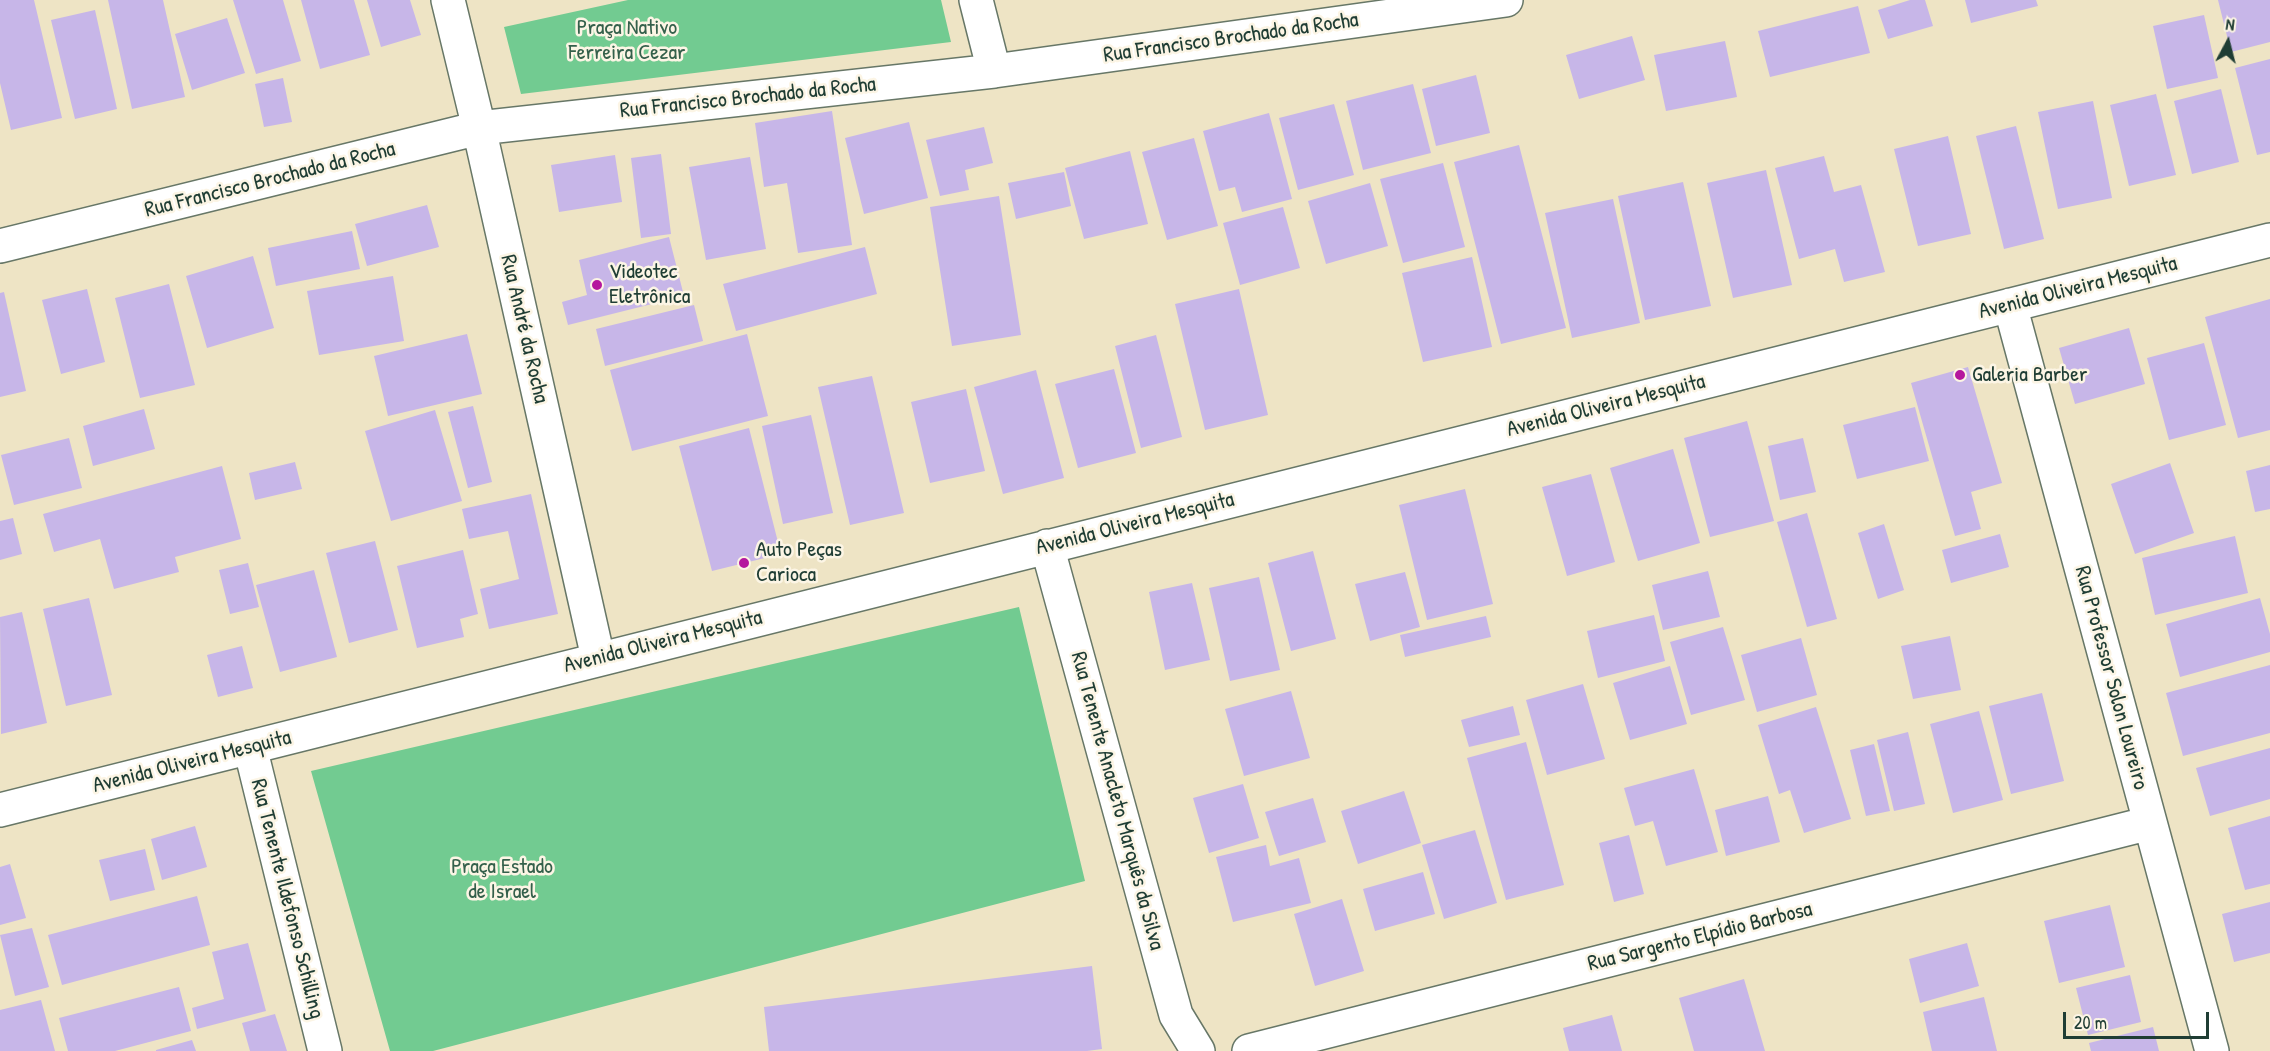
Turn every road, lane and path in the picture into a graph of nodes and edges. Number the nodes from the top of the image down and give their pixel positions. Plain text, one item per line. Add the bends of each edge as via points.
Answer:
1 (448, 0) edge
2 (976, 0) edge
3 (1506, 0) edge
4 (994, 71) junction
5 (479, 128) junction
6 (2270, 240) edge
7 (0, 246) edge
8 (2010, 305) junction
9 (1047, 546) junction
10 (598, 658) junction
11 (250, 747) junction
12 (0, 810) edge
13 (2150, 823) junction
14 (325, 1051) edge
15 (1198, 1051) edge
16 (1249, 1051) edge
17 (2212, 1051) edge

1 - 5 street, Rua André da Rocha
2 - 4 street
3 - 4 street, Rua Francisco Brochado da Rocha
4 - 5 street, Rua Francisco Brochado da Rocha
5 - 7 street, Rua Francisco Brochado da Rocha
5 - 10 street, Rua André da Rocha
6 - 8 street, Avenida Oliveira Mesquita
8 - 9 street, Avenida Oliveira Mesquita
8 - 13 street, Rua Professor Solon Loureiro
9 - 10 street, Avenida Oliveira Mesquita
9 - 15 street, Rua Tenente Anacleto Marquês da Silva via 1176,1015
10 - 11 street, Avenida Oliveira Mesquita
11 - 12 street, Avenida Oliveira Mesquita
11 - 14 street, Rua Tenente Ildefonso Schilling
13 - 16 street, Rua Sargento Elpídio Barbosa
13 - 17 street, Rua Professor Solon Loureiro

